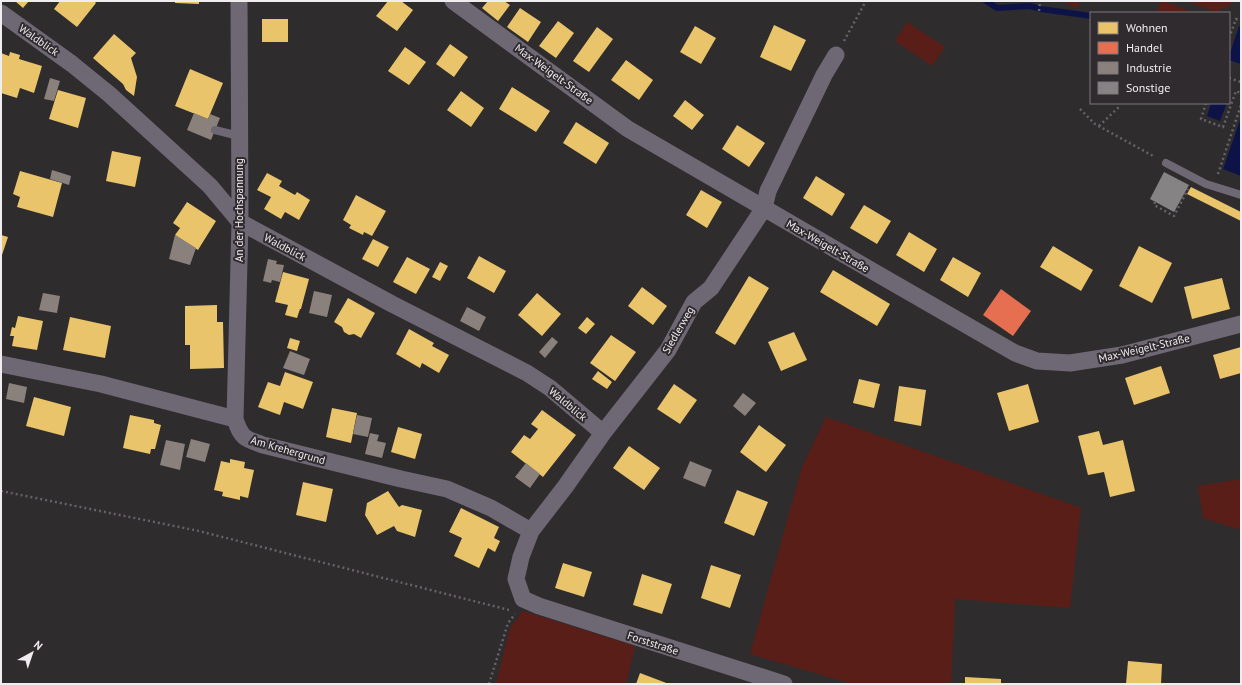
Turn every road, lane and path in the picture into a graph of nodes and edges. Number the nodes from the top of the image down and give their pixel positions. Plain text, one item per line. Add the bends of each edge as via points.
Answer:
1 (239, 1) edge
2 (453, 1) edge
3 (866, 1) edge
4 (1040, 2) dead end
5 (1039, 11) dead end
6 (1, 13) edge
7 (1241, 21) edge
8 (1230, 35) edge
9 (836, 54) joint
10 (1230, 78) edge
11 (1241, 82) edge
12 (1241, 93) edge
13 (1206, 104) edge
14 (1241, 105) edge
15 (1120, 106) dead end
16 (1080, 109) dead end
17 (1099, 126) junction
18 (215, 130) dead end
19 (239, 136) junction
20 (1166, 163) joint
21 (1223, 176) dead end
22 (1186, 194) dead end
23 (1241, 195) edge
24 (1155, 202) dead end
25 (764, 208) junction
26 (240, 222) junction
27 (1241, 324) edge
28 (1, 364) edge
29 (235, 420) junction
30 (603, 433) junction
31 (1, 491) edge
32 (531, 531) junction
33 (524, 599) joint
34 (489, 684) edge
35 (784, 684) edge

1 - 19 street, An der Hochspannung
2 - 25 street, Max-Weigelt-Straße via 628,129
3 - 9 path
4 - 5 path
6 - 26 street, Waldblick via 109,94 210,186
7 - 8 path via 1236,19
9 - 25 street, Siedlerweg via 768,191
10 - 11 path
12 - 13 path via 1236,91 1223,127 1201,119
14 - 21 path via 1217,174
15 - 17 path
16 - 17 path
17 - 20 path
18 - 19 lane
19 - 26 street, An der Hochspannung
20 - 23 lane via 1206,184
22 - 24 path via 1174,216 1154,205
25 - 27 street, Max-Weigelt-Straße via 1008,349 1037,361 1070,363 1122,355
25 - 30 street, Siedlerweg via 711,288 694,302 668,350
26 - 29 street, An der Hochspannung
26 - 30 street, Waldblick via 527,373 550,388
28 - 29 street via 101,384
29 - 32 street, Am Krehergrund via 247,439 286,451 447,489 491,508
30 - 32 street, Siedlerweg
31 - 34 path via 199,531 516,612 508,623
32 - 33 street, Siedlerweg via 520,557 516,579
33 - 35 street, Forststraße

